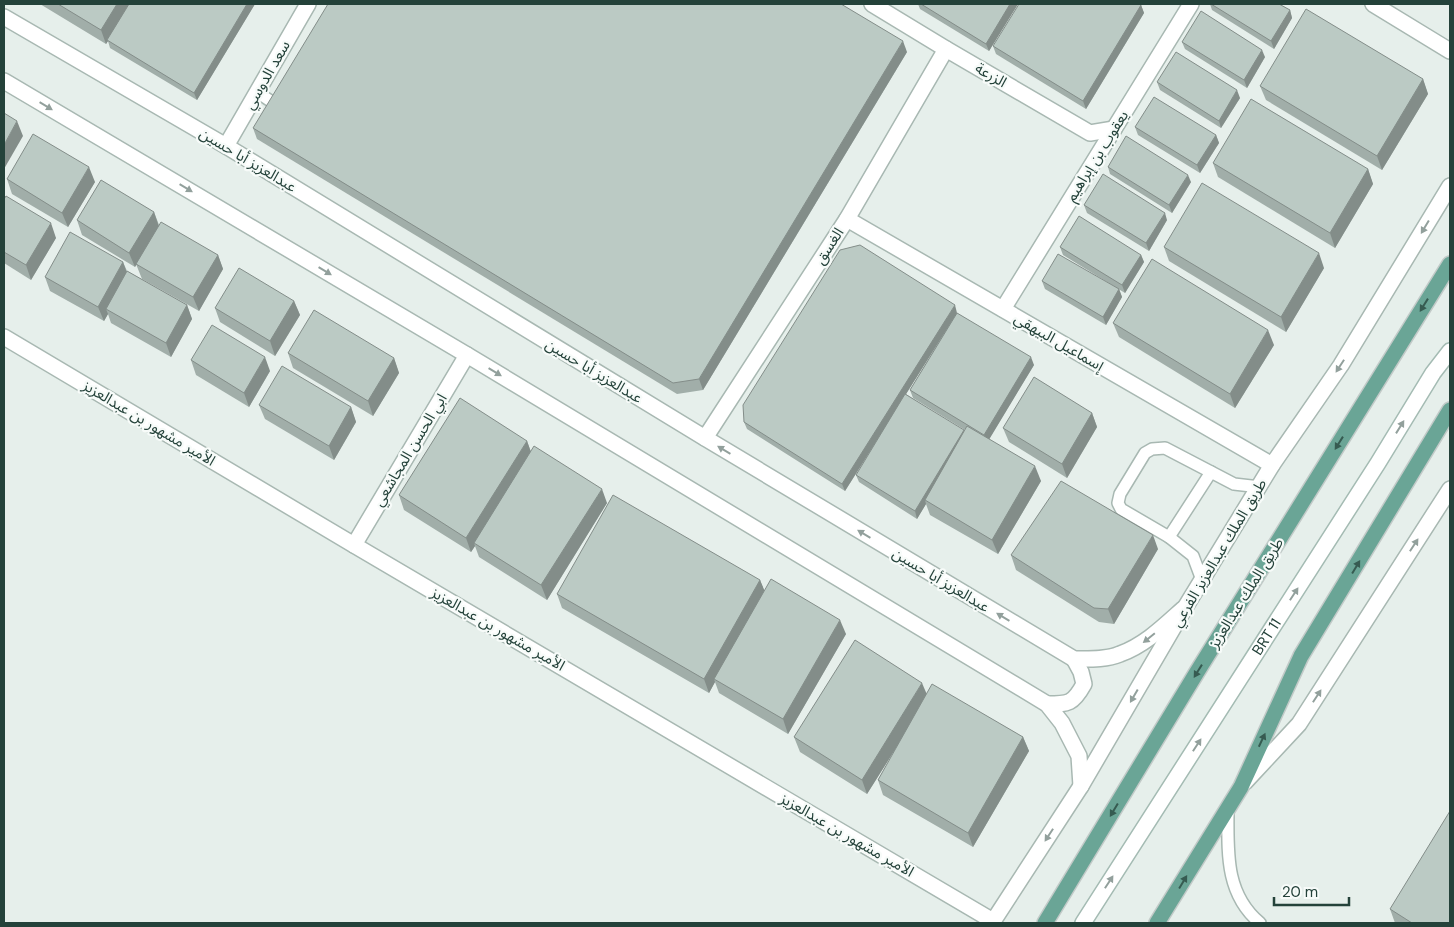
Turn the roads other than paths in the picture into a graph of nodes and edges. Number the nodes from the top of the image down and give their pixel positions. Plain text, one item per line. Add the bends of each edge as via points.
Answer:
1 (308, 4) edge
2 (872, 4) edge
3 (1191, 4) edge
4 (1373, 4) edge
5 (4, 16) edge
6 (946, 49) junction
7 (1450, 51) edge
8 (4, 81) edge
9 (257, 92) junction
10 (293, 116) edge
11 (1114, 129) junction
12 (226, 146) junction
13 (1450, 186) edge
14 (847, 219) junction
15 (1450, 264) edge
16 (1003, 309) junction
17 (4, 337) edge
18 (1450, 351) edge
19 (467, 355) junction
20 (1450, 410) edge
21 (705, 438) junction
22 (1272, 465) junction
23 (1211, 472) junction
24 (1260, 486) junction
25 (1450, 490) edge
26 (1169, 537) junction
27 (354, 544) junction
28 (1202, 580) junction
29 (1186, 606) junction
30 (1074, 659) junction
31 (1047, 704) junction
32 (1082, 786) junction
33 (1241, 787) junction
34 (1228, 807) junction
35 (992, 922) edge
36 (1045, 923) edge
37 (1083, 923) edge
38 (1157, 923) edge
39 (1260, 923) edge

1 - 9 street, سعد الدوسي
2 - 6 street, الزرعة
3 - 11 street, يعقوب بن إبراهيم
4 - 7 street
5 - 12 street, عبدالعزيز أبا حسين
6 - 11 street, الزرعة via 1090,133
6 - 14 street, الغسق
8 -> 19 street
9 - 10 lane
9 - 12 street, سعد الدوسي
11 - 16 street, يعقوب بن إبراهيم
12 - 21 street, عبدالعزيز أبا حسين
13 -> 22 street, طريق الملك عبدالعزيز الفرعي via 1341,366
14 - 16 street, إسماعيل البيهقي
14 - 21 street, الغسق
15 -> 36 main road, طريق الملك عبدالعزيز
16 - 22 street, إسماعيل البيهقي
17 - 27 street, الأمير مشهور بن عبدالعزيز
37 -> 18 street, BRT 11
19 - 27 street, ابي الحسن المجاشعي
19 -> 31 street
33 -> 20 main road via 1301,656
30 -> 21 street, عبدالعزيز أبا حسين
22 - 24 street, طريق الملك عبدالعزيز الفرعي
23 - 24 lane via 1234,484
23 - 26 lane
23 - 26 lane via 1165,448 1146,453 1120,494 1118,503 1121,509
24 - 28 street, طريق الملك عبدالعزيز الفرعي
33 -> 25 street via 1299,724
26 - 28 lane via 1193,556
27 - 35 street, الأمير مشهور بن عبدالعزيز
28 - 29 street, طريق الملك عبدالعزيز الفرعي
29 -> 30 street via 1144,642 1119,655
29 -> 32 street, طريق الملك عبدالعزيز الفرعي
30 - 31 street via 1084,684 1076,698 1065,704
31 - 32 street via 1062,723 1079,756
32 -> 35 street, طريق الملك عبدالعزيز الفرعي
33 - 34 main road
38 -> 34 main road
34 - 39 lane via 1228,853 1236,892 1242,905

